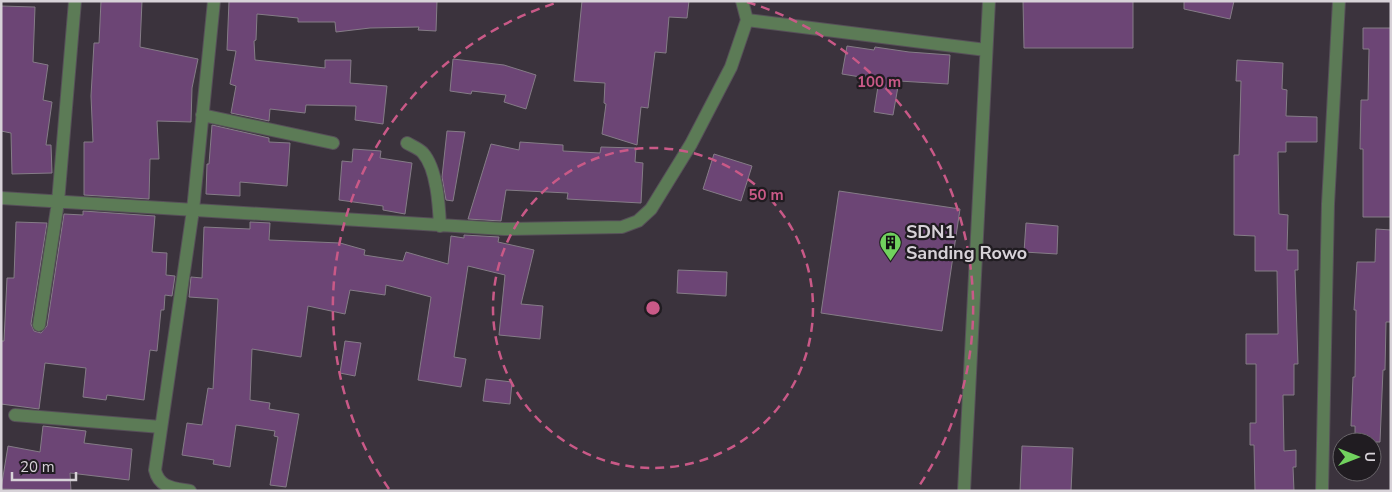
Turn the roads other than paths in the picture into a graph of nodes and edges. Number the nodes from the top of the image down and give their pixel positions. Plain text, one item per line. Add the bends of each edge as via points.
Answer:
1 (76, 1) edge
2 (214, 1) edge
3 (742, 1) edge
4 (989, 1) edge
5 (1339, 1) edge
6 (747, 20) junction
7 (986, 50) junction
8 (202, 115) junction
9 (333, 143) dead end
10 (407, 143) dead end
11 (1, 198) edge
12 (58, 202) junction
13 (193, 210) junction
14 (440, 226) junction
15 (39, 325) dead end
16 (15, 415) dead end
17 (161, 428) junction
18 (190, 491) edge
19 (964, 491) edge
20 (1322, 491) edge

1 - 12 street
2 - 8 street
3 - 6 street
4 - 7 street
5 - 20 street via 1328,204
6 - 7 street
6 - 14 street via 731,67 691,144 650,209 638,221 622,227 504,230
7 - 19 street
8 - 9 street
8 - 13 street
10 - 14 street via 423,152 430,165
11 - 12 street
12 - 13 street
12 - 15 street
13 - 14 street
13 - 17 street
16 - 17 street
17 - 18 street via 155,470 157,478 167,486

